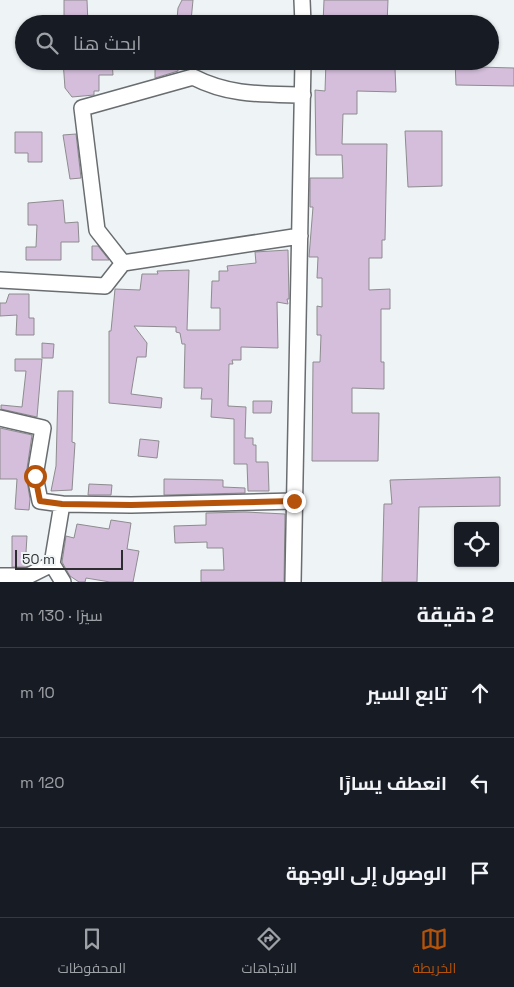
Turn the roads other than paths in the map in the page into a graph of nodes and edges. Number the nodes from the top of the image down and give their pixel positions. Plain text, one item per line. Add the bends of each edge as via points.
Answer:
1 (302, 0) edge
2 (303, 15) edge
3 (303, 70) edge
4 (303, 95) junction
5 (300, 236) junction
6 (123, 263) junction
7 (0, 280) edge
8 (0, 418) edge
9 (294, 501) junction
10 (62, 504) junction
11 (52, 564) junction
12 (0, 576) edge
13 (63, 582) edge
14 (293, 582) edge

1 - 2 street
3 - 4 street
4 - 5 street
4 - 6 street via 243,94 210,86 193,77 82,108 96,230
5 - 6 street
5 - 9 street
6 - 7 street via 105,286
8 - 10 street via 43,428 35,476 40,501
9 - 10 street
9 - 14 street
10 - 11 street
11 - 12 street via 28,576
11 - 13 street

